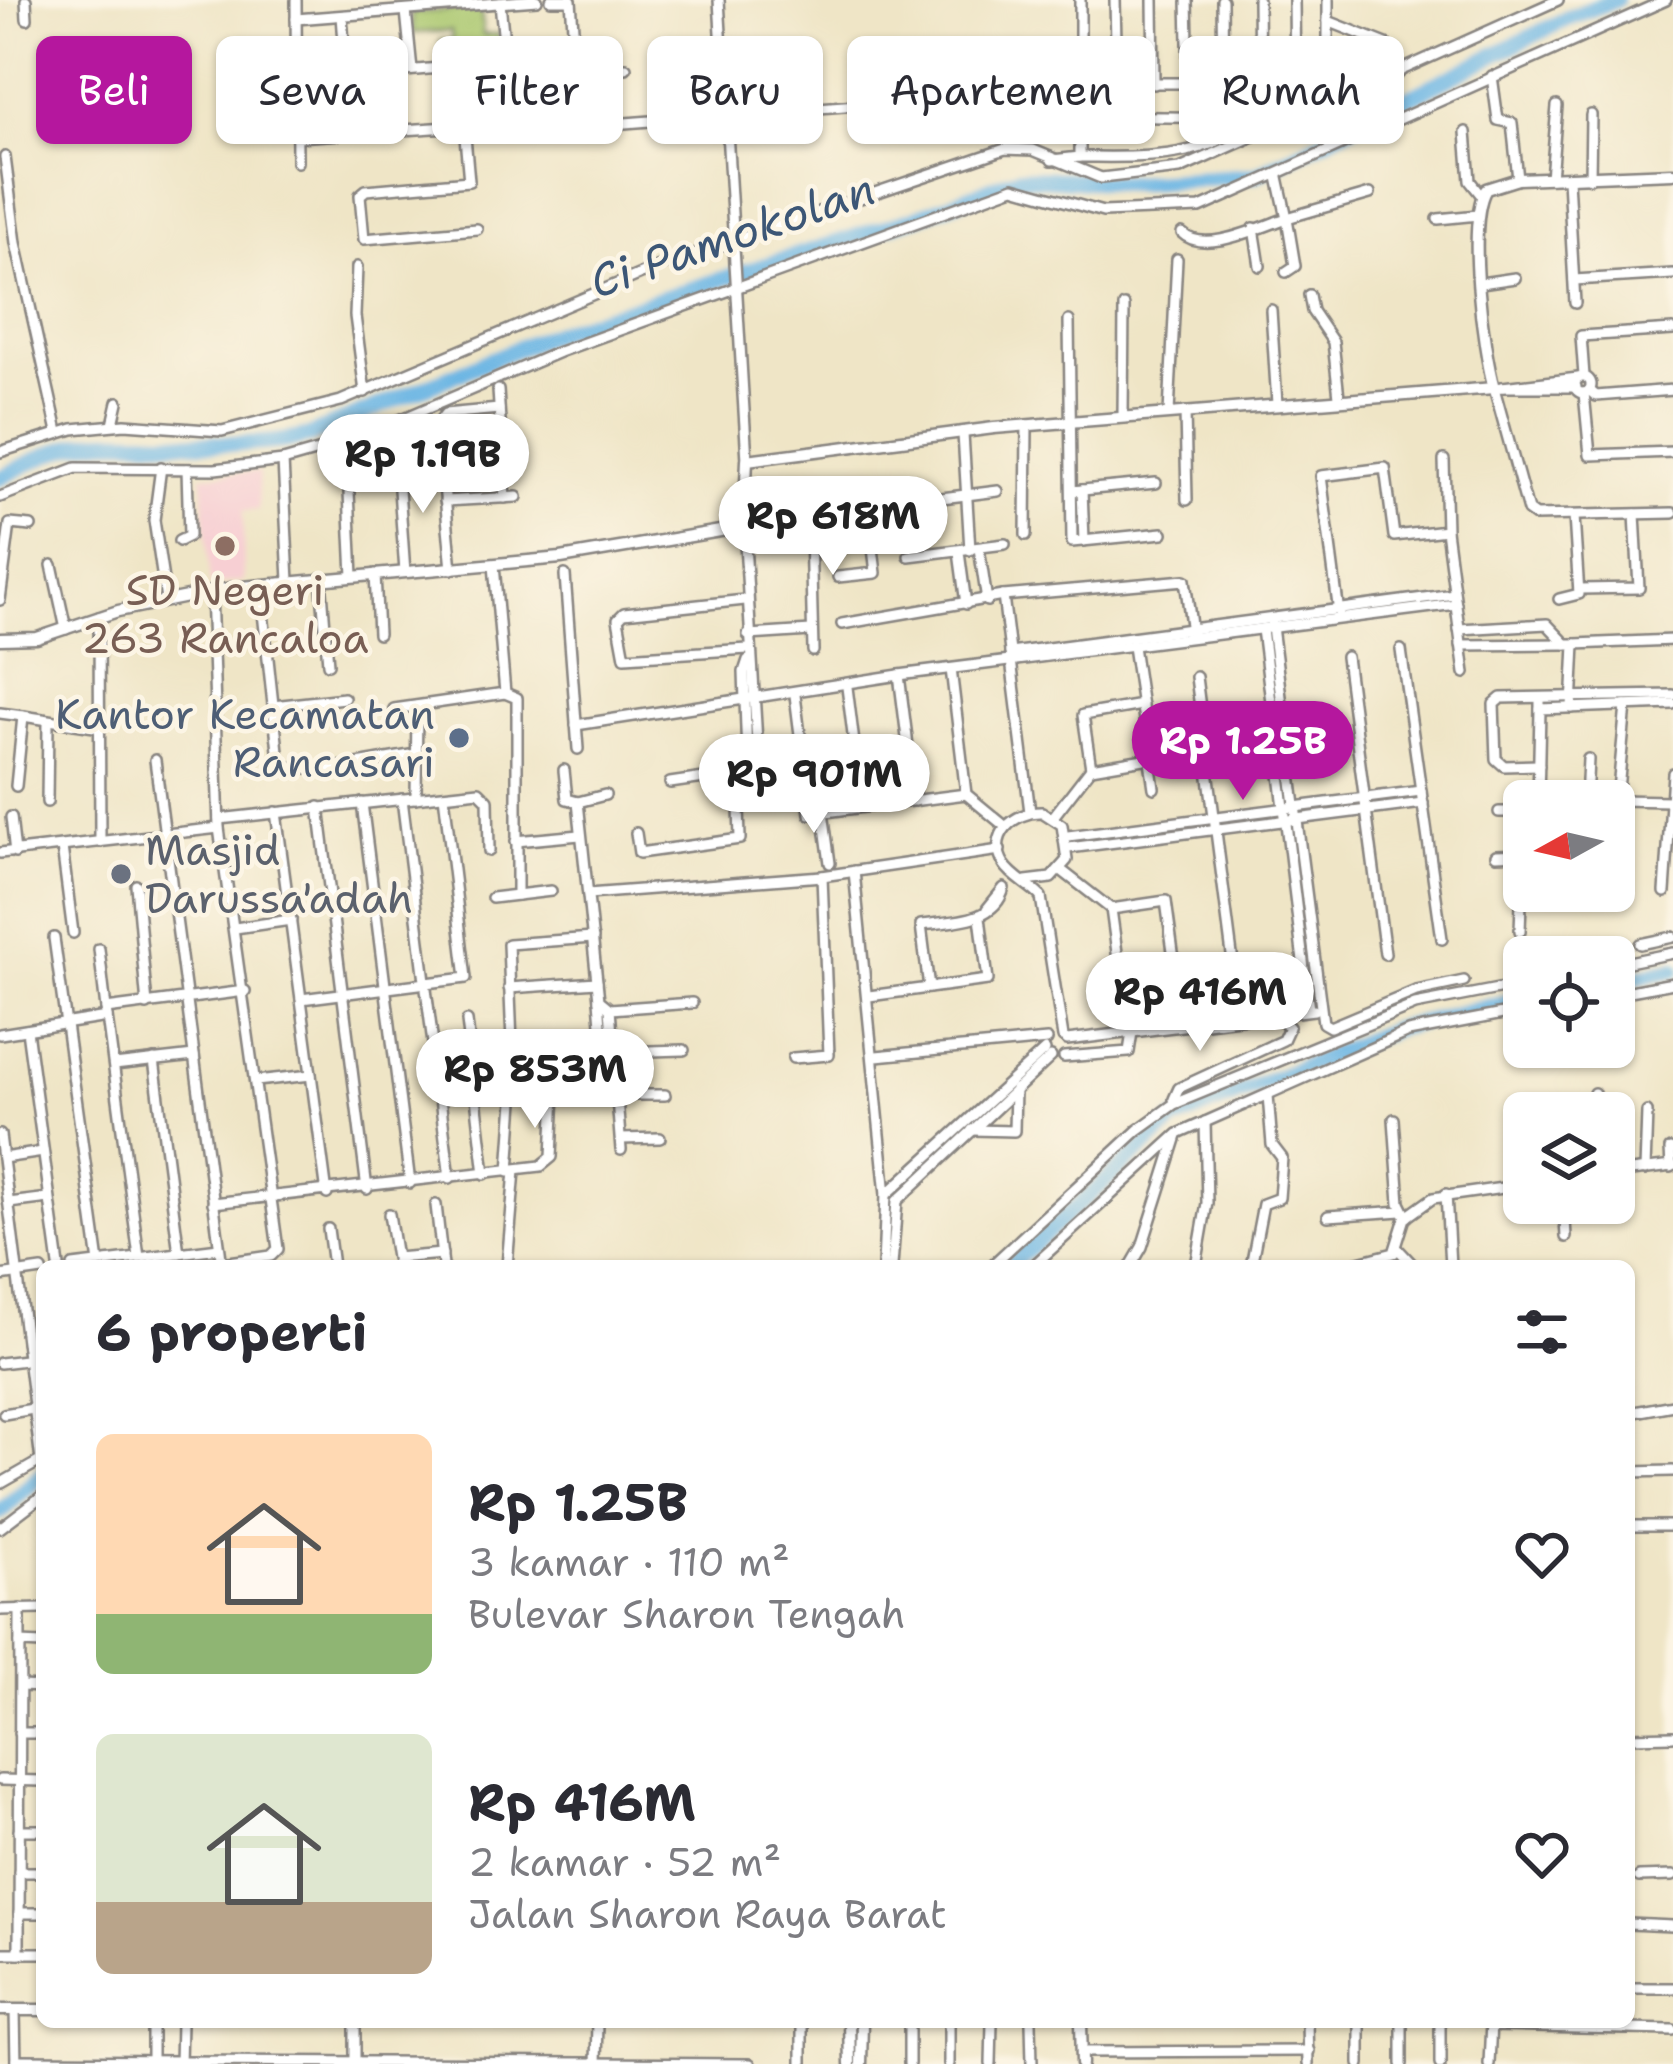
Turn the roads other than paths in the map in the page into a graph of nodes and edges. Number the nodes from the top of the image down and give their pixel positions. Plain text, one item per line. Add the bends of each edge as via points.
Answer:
1 (26, 0) edge
2 (296, 0) edge
3 (538, 0) edge
4 (720, 0) edge
5 (1080, 0) edge
6 (1115, 0) edge
7 (1153, 0) edge
8 (1187, 0) edge
9 (1222, 0) edge
10 (1258, 0) edge
11 (1294, 0) edge
12 (1328, 0) edge
13 (1558, 0) edge
14 (1666, 0) edge
15 (562, 1) edge
16 (503, 2) edge
17 (406, 10) junction
18 (342, 16) junction
19 (27, 19) dead end
20 (296, 20) junction
21 (1328, 21) junction
22 (503, 30) junction
23 (489, 31) dead end
24 (296, 36) edge
25 (344, 36) edge
26 (504, 36) edge
27 (574, 36) edge
28 (721, 36) edge
29 (1080, 36) edge
30 (1116, 36) edge
31 (1153, 36) edge
32 (1188, 36) edge
33 (1222, 36) edge
34 (1257, 36) edge
35 (1294, 36) edge
36 (1328, 36) edge
37 (1366, 36) edge
38 (623, 68) edge
39 (626, 68) dead end
40 (432, 69) edge
41 (408, 70) edge
42 (412, 70) junction
43 (1404, 71) edge
44 (1492, 76) junction
45 (1557, 106) dead end
46 (1592, 115) dead end
47 (1466, 131) dead end
48 (297, 144) edge
49 (466, 144) edge
50 (726, 144) edge
51 (1081, 144) edge
52 (1200, 144) edge
53 (1237, 144) edge
54 (5, 157) dead end
55 (1081, 157) junction
56 (1052, 160) junction
57 (297, 162) dead end
58 (1673, 173) edge
59 (1278, 177) junction
60 (1550, 178) junction
61 (1590, 178) junction
62 (1518, 179) junction
63 (1568, 179) junction
64 (1370, 194) dead end
65 (1482, 196) junction
66 (1478, 215) junction
67 (1287, 218) junction
68 (1438, 219) dead end
69 (14, 226) junction
70 (0, 229) edge
71 (477, 229) dead end
72 (1254, 229) junction
73 (1182, 233) dead end
74 (732, 245) junction
75 (1177, 259) dead end
76 (1261, 266) dead end
77 (358, 267) dead end
78 (1286, 272) dead end
79 (1673, 274) edge
80 (1514, 278) dead end
81 (1574, 280) junction
82 (735, 281) junction
83 (1481, 284) junction
84 (1309, 296) dead end
85 (1575, 303) dead end
86 (1124, 307) dead end
87 (1271, 310) dead end
88 (1069, 321) dead end
89 (1673, 330) edge
90 (1582, 385) junction
91 (1499, 388) junction
92 (498, 390) dead end
93 (1673, 390) edge
94 (365, 392) junction
95 (1339, 397) junction
96 (118, 402) dead end
97 (1277, 404) junction
98 (499, 409) junction
99 (1185, 412) junction
100 (1169, 413) junction
101 (1123, 416) junction
102 (1071, 422) junction
103 (113, 424) junction
104 (1027, 425) junction
105 (58, 432) junction
106 (963, 434) junction
107 (347, 450) dead end
108 (0, 452) edge
109 (1673, 452) edge
110 (502, 454) junction
111 (442, 458) junction
112 (747, 460) junction
113 (1444, 460) dead end
114 (283, 461) junction
115 (397, 462) dead end
116 (161, 467) junction
117 (187, 470) junction
118 (1156, 483) dead end
119 (1077, 490) junction
120 (998, 491) dead end
121 (964, 494) junction
122 (0, 497) edge
123 (1187, 500) dead end
124 (445, 501) junction
125 (877, 506) dead end
126 (1673, 513) edge
127 (1635, 514) junction
128 (1574, 516) junction
129 (31, 526) dead end
130 (744, 527) junction
131 (1446, 530) junction
132 (1163, 533) dead end
133 (1027, 535) dead end
134 (179, 542) dead end
135 (1005, 544) dead end
136 (969, 550) junction
137 (909, 556) dead end
138 (52, 565) dead end
139 (494, 565) junction
140 (452, 569) junction
141 (405, 572) junction
142 (375, 574) junction
143 (565, 575) dead end
144 (352, 576) junction
145 (838, 577) dead end
146 (320, 578) junction
147 (289, 581) junction
148 (260, 585) junction
149 (1580, 590) junction
150 (212, 591) junction
151 (1003, 596) junction
152 (1455, 599) junction
153 (1558, 599) dead end
154 (0, 600) edge
155 (166, 600) junction
156 (746, 600) junction
157 (987, 601) junction
158 (966, 604) junction
159 (1339, 615) junction
160 (99, 617) junction
161 (842, 624) dead end
162 (1266, 624) junction
163 (66, 629) junction
164 (1459, 629) junction
165 (812, 631) junction
166 (378, 634) dead end
167 (1192, 634) junction
168 (748, 635) junction
169 (0, 639) edge
170 (1673, 640) edge
171 (1570, 644) junction
172 (1461, 645) junction
173 (1132, 646) junction
174 (1401, 650) dead end
175 (813, 651) dead end
176 (748, 654) junction
177 (1010, 657) junction
178 (1346, 657) dead end
179 (328, 664) dead end
180 (951, 669) junction
181 (1465, 673) dead end
182 (899, 675) junction
183 (1196, 676) dead end
184 (847, 687) junction
185 (505, 693) junction
186 (795, 695) junction
187 (1673, 695) edge
188 (344, 698) dead end
189 (751, 702) junction
190 (1572, 703) junction
191 (1540, 704) junction
192 (1673, 704) edge
193 (273, 706) junction
194 (417, 706) junction
195 (1142, 706) junction
196 (1626, 706) junction
197 (394, 709) dead end
198 (0, 713) edge
199 (22, 716) junction
200 (48, 723) junction
201 (576, 725) junction
202 (101, 728) junction
203 (578, 749) dead end
204 (416, 754) junction
205 (1150, 758) junction
206 (1588, 759) dead end
207 (155, 760) dead end
208 (1539, 765) junction
209 (1091, 767) junction
210 (565, 770) dead end
211 (738, 773) junction
212 (1673, 773) edge
213 (1539, 780) edge
214 (1587, 780) edge
215 (670, 783) dead end
216 (16, 786) dead end
217 (1154, 788) dead end
218 (966, 794) junction
219 (444, 795) junction
220 (604, 795) dead end
221 (1422, 797) junction
222 (416, 798) junction
223 (402, 799) junction
224 (915, 801) junction
225 (1671, 801) edge
226 (47, 802) dead end
227 (578, 802) junction
228 (362, 803) junction
229 (1366, 804) junction
230 (862, 807) junction
231 (319, 808) junction
232 (276, 812) junction
233 (824, 812) junction
234 (1030, 812) junction
235 (1498, 812) dead end
236 (1503, 812) edge
237 (1291, 814) junction
238 (11, 817) dead end
239 (1053, 817) junction
240 (219, 823) junction
241 (1215, 823) junction
242 (1006, 826) junction
243 (165, 833) junction
244 (636, 833) dead end
245 (580, 835) junction
246 (516, 841) junction
247 (100, 842) junction
248 (1069, 842) junction
249 (62, 847) junction
250 (1000, 850) junction
251 (489, 851) dead end
252 (0, 853) edge
253 (15, 853) junction
254 (1496, 855) dead end
255 (1503, 855) edge
256 (830, 863) dead end
257 (854, 871) junction
258 (1056, 874) junction
259 (1015, 875) junction
260 (822, 876) junction
261 (1026, 881) junction
262 (136, 885) dead end
263 (551, 891) dead end
264 (1665, 892) dead end
265 (588, 894) junction
266 (518, 895) junction
267 (1041, 897) junction
268 (493, 898) dead end
269 (1111, 909) junction
270 (1521, 912) edge
271 (983, 913) junction
272 (291, 920) junction
273 (235, 928) junction
274 (1520, 931) dead end
275 (73, 933) dead end
276 (1673, 937) edge
277 (54, 938) dead end
278 (593, 938) junction
279 (1442, 939) dead end
280 (1640, 944) dead end
281 (98, 949) dead end
282 (1673, 952) edge
283 (1385, 954) dead end
284 (1635, 960) edge
285 (1174, 961) junction
286 (1235, 978) dead end
287 (1464, 981) dead end
288 (597, 982) junction
289 (426, 983) junction
290 (1673, 983) edge
291 (386, 987) junction
292 (509, 988) junction
293 (929, 988) junction
294 (1503, 988) edge
295 (1635, 990) edge
296 (244, 991) junction
297 (342, 993) junction
298 (868, 996) junction
299 (187, 999) junction
300 (301, 999) junction
301 (599, 1000) junction
302 (692, 1003) dead end
303 (147, 1005) junction
304 (610, 1009) junction
305 (1314, 1010) junction
306 (107, 1013) junction
307 (1275, 1014) junction
308 (1503, 1014) edge
309 (467, 1021) dead end
310 (65, 1024) junction
311 (1183, 1025) junction
312 (27, 1030) junction
313 (1132, 1032) junction
314 (0, 1034) edge
315 (615, 1036) junction
316 (602, 1037) junction
317 (1052, 1041) junction
318 (512, 1042) junction
319 (684, 1050) dead end
320 (616, 1052) junction
321 (194, 1056) junction
322 (876, 1056) junction
323 (793, 1058) dead end
324 (154, 1060) junction
325 (114, 1065) junction
326 (514, 1068) dead end
327 (311, 1076) junction
328 (256, 1081) junction
329 (515, 1088) dead end
330 (1015, 1089) junction
331 (555, 1091) dead end
332 (665, 1095) dead end
333 (1268, 1095) junction
334 (618, 1096) junction
335 (1174, 1100) dead end
336 (1646, 1112) dead end
337 (1394, 1119) dead end
338 (1205, 1122) junction
339 (968, 1126) junction
340 (1178, 1135) junction
341 (0, 1136) edge
342 (660, 1138) dead end
343 (1670, 1149) edge
344 (43, 1152) junction
345 (3, 1158) junction
346 (884, 1164) junction
347 (1672, 1167) edge
348 (512, 1170) junction
349 (1645, 1170) junction
350 (1635, 1171) edge
351 (485, 1174) junction
352 (450, 1178) junction
353 (909, 1181) junction
354 (410, 1183) junction
355 (1503, 1187) edge
356 (367, 1189) junction
357 (327, 1194) junction
358 (1446, 1194) junction
359 (886, 1196) junction
360 (50, 1198) junction
361 (272, 1198) junction
362 (9, 1202) junction
363 (213, 1203) junction
364 (436, 1205) dead end
365 (389, 1214) dead end
366 (1405, 1214) junction
367 (1328, 1216) dead end
368 (1565, 1224) edge
369 (328, 1229) dead end
370 (1566, 1237) dead end
371 (219, 1248) junction
372 (889, 1248) junction
373 (1398, 1250) junction
374 (179, 1253) junction
375 (139, 1257) junction
376 (57, 1260) edge
377 (99, 1260) edge
378 (115, 1260) edge
379 (221, 1260) edge
380 (242, 1260) edge
381 (332, 1260) edge
382 (442, 1260) edge
383 (507, 1260) edge
384 (885, 1260) edge
385 (891, 1260) edge
386 (997, 1260) edge
387 (1040, 1260) edge
388 (1133, 1260) edge
389 (1197, 1260) edge
390 (1253, 1260) edge
391 (1364, 1260) edge
392 (1408, 1260) edge
393 (1450, 1260) edge
394 (36, 1271) edge
395 (18, 1274) junction
396 (0, 1276) edge
397 (36, 1358) edge
398 (28, 1359) junction
399 (0, 1363) edge
400 (1673, 1405) edge
401 (36, 1409) edge
402 (1635, 1410) edge
403 (4, 1414) dead end
404 (36, 1415) edge
405 (36, 1464) edge
406 (1673, 1471) edge
407 (1635, 1472) edge
408 (0, 1484) edge
409 (36, 1501) edge
410 (1635, 1526) edge
411 (1673, 1526) edge
412 (0, 1528) edge
413 (20, 1609) junction
414 (36, 1609) edge
415 (0, 1610) edge
416 (20, 1643) junction
417 (36, 1644) edge
418 (21, 1686) junction
419 (36, 1687) edge
420 (19, 1733) junction
421 (36, 1733) edge
422 (1673, 1736) edge
423 (1635, 1737) edge
424 (0, 1780) edge
425 (19, 1780) junction
426 (36, 1780) edge
427 (19, 1830) junction
428 (36, 1830) edge
429 (19, 1872) junction
430 (36, 1872) edge
431 (1673, 1876) edge
432 (1639, 1877) dead end
433 (19, 1913) junction
434 (36, 1913) edge
435 (1635, 1924) edge
436 (1673, 1926) edge
437 (0, 1953) edge
438 (19, 1953) junction
439 (36, 1953) edge
440 (1635, 1988) edge
441 (1673, 1988) edge
442 (0, 2010) edge
443 (15, 2010) junction
444 (36, 2010) edge
445 (151, 2028) edge
446 (181, 2028) edge
447 (355, 2028) edge
448 (597, 2028) edge
449 (802, 2028) edge
450 (849, 2028) edge
451 (862, 2028) edge
452 (909, 2028) edge
453 (949, 2028) edge
454 (992, 2028) edge
455 (1031, 2028) edge
456 (1081, 2028) edge
457 (1307, 2028) edge
458 (1360, 2028) edge
459 (1402, 2028) edge
460 (1440, 2028) edge
461 (1491, 2028) edge
462 (1612, 2028) edge
463 (1673, 2030) edge
464 (1309, 2051) junction
465 (1082, 2058) edge
466 (144, 2061) edge
467 (16, 2062) edge
468 (55, 2062) edge
469 (100, 2062) edge
470 (180, 2062) edge
471 (221, 2062) edge
472 (262, 2062) edge
473 (304, 2062) edge
474 (355, 2062) edge
475 (405, 2062) edge
476 (445, 2062) edge
477 (485, 2063) edge
478 (527, 2063) edge
479 (544, 2063) edge
480 (596, 2063) edge
481 (649, 2063) edge
482 (692, 2064) edge
483 (749, 2064) edge
484 (802, 2064) edge
485 (850, 2064) edge
486 (861, 2064) edge
487 (909, 2064) edge
488 (949, 2064) edge
489 (991, 2064) edge
490 (1032, 2064) edge
491 (1308, 2064) edge
492 (1360, 2064) edge
493 (1402, 2064) edge
494 (1440, 2064) edge
495 (1490, 2064) edge

1 - 19 street
2 - 20 street
3 - 16 street
4 - 28 street
5 - 29 street
6 - 30 street
7 - 31 street
8 - 32 street
9 - 33 street
10 - 34 street
11 - 35 street
12 - 21 street
13 - 43 street
14 - 44 street
15 - 27 street
16 - 17 street
16 - 22 street
17 - 18 street
17 - 42 street
18 - 20 street
18 - 25 street
20 - 24 street
21 - 36 street
21 - 37 street
22 - 23 street
22 - 26 street
38 - 39 street
40 - 42 street
41 - 42 street
44 - 59 street
44 - 62 street via 1498,120 1512,123
45 - 60 street
46 - 61 street
47 - 65 street via 1470,181
48 - 57 street
49 - 71 street via 469,181 360,195 364,239
50 - 74 street
51 - 55 street
52 - 55 street via 1173,153
53 - 56 street via 1180,169 1101,178
54 - 69 street
55 - 56 street
56 - 74 street via 1005,149
58 - 61 street
59 - 67 street
59 - 82 street via 1171,212 1092,210 1014,187
60 - 62 street
60 - 63 street
61 - 63 street
62 - 65 street via 1493,184
63 - 81 street
64 - 67 street
65 - 66 street
66 - 68 street
66 - 83 street
67 - 72 street
67 - 78 street via 1295,269
69 - 70 street
69 - 105 street
72 - 73 street via 1214,240
72 - 76 street
74 - 82 street
74 - 94 street via 662,265
75 - 100 street
77 - 94 street
79 - 81 street
80 - 83 street
81 - 85 street
82 - 112 street
82 - 114 street via 394,427
83 - 91 street
84 - 95 street via 1333,342
86 - 101 street
87 - 97 street
88 - 102 street
89 - 90 street via 1581,336
90 - 91 street
90 - 93 street via 1596,396
90 - 109 street via 1590,455
91 - 95 street
91 - 128 street via 1528,511
92 - 98 street
94 - 103 street via 221,431
95 - 97 street
96 - 103 street
97 - 99 street
98 - 110 street
98 - 111 street via 442,416
99 - 100 street
99 - 123 street
100 - 101 street
101 - 102 street
102 - 104 street
102 - 119 street
103 - 105 street
104 - 106 street
104 - 133 street
105 - 108 street
106 - 112 street
106 - 121 street
107 - 144 street
110 - 111 street
110 - 124 street via 511,497
111 - 124 street
112 - 130 street
113 - 131 street
114 - 117 street
114 - 147 street
115 - 141 street
116 - 117 street
116 - 122 street via 76,468
116 - 155 street via 154,520
117 - 134 street via 189,536
118 - 119 street
119 - 132 street via 1076,545
120 - 121 street
121 - 125 street
121 - 136 street
124 - 140 street
126 - 127 street
127 - 128 street
127 - 149 street via 1639,588
128 - 149 street
129 - 154 street via 10,524
130 - 139 street
130 - 156 street
131 - 152 street
131 - 159 street via 1394,536 1385,468 1321,476
135 - 136 street
136 - 137 street
136 - 157 street
136 - 158 street
138 - 163 street
139 - 140 street
139 - 185 street
140 - 141 street
141 - 142 street
142 - 144 street
142 - 166 street
143 - 201 street
144 - 146 street
145 - 165 street via 876,573 870,523 810,532
146 - 147 street
146 - 179 street
147 - 148 street
148 - 150 street
148 - 193 street
149 - 153 street
150 - 155 street
150 - 240 street
151 - 157 street
151 - 167 street via 1185,580
151 - 177 street
152 - 159 street
152 - 164 street
155 - 160 street
156 - 168 street
156 - 176 street via 618,619 625,657
157 - 158 street
158 - 161 street
159 - 162 street
160 - 163 street
160 - 202 street
162 - 167 street
162 - 237 street
163 - 169 street
164 - 171 street via 1547,624
164 - 172 street
165 - 168 street
165 - 175 street
167 - 173 street
167 - 177 street
168 - 176 street
170 - 171 street
171 - 172 street
171 - 190 street
172 - 181 street
173 - 177 street
173 - 195 street
174 - 221 street
176 - 189 street
177 - 180 street
177 - 234 street
178 - 229 street
180 - 182 street
180 - 218 street
182 - 184 street
182 - 224 street
183 - 241 street
184 - 186 street
184 - 230 street
185 - 194 street
185 - 246 street via 514,694 520,710
186 - 189 street
186 - 233 street via 810,814
187 - 190 street
188 - 193 street
189 - 201 street
189 - 211 street via 758,742
190 - 191 street
190 - 196 street
191 - 208 street
191 - 208 street via 1494,704 1496,759
192 - 196 street
193 - 204 street via 285,766 328,769
194 - 197 street
194 - 204 street
195 - 205 street
195 - 209 street via 1083,715
196 - 225 street via 1617,800
198 - 199 street
199 - 200 street
199 - 216 street
200 - 202 street
200 - 226 street
201 - 203 street
202 - 247 street
204 - 222 street
205 - 209 street
205 - 217 street
206 - 214 street
207 - 243 street
208 - 213 street
209 - 239 street
210 - 227 street via 567,799
211 - 215 street
211 - 244 street via 740,839 639,853
212 - 225 street
218 - 224 street
218 - 242 street
219 - 222 street
219 - 251 street via 486,794
219 - 289 street via 466,978
220 - 227 street
221 - 229 street
221 - 279 street
222 - 223 street
223 - 228 street
223 - 289 street
224 - 230 street
225 - 264 street
227 - 245 street
228 - 231 street
228 - 291 street
229 - 237 street
229 - 283 street
230 - 233 street
231 - 232 street
231 - 297 street
232 - 240 street
232 - 272 street
233 - 256 street
234 - 239 street
234 - 242 street
235 - 236 street
237 - 241 street
237 - 305 street
238 - 253 street
239 - 248 street
240 - 243 street
240 - 273 street
241 - 248 street
241 - 286 street
242 - 250 street
243 - 247 street
243 - 299 street
245 - 246 street
245 - 265 street
246 - 266 street
247 - 249 street
248 - 258 street
249 - 253 street
249 - 275 street
250 - 257 street
250 - 259 street
252 - 253 street
254 - 255 street
257 - 260 street
257 - 298 street
258 - 261 street
258 - 267 street
258 - 269 street
259 - 261 street
259 - 271 street
260 - 265 street
260 - 323 street via 829,1055
261 - 267 street
262 - 303 street
263 - 266 street
265 - 278 street
266 - 268 street
267 - 317 street
269 - 285 street via 1119,967
269 - 285 street via 1166,901
270 - 274 street
271 - 293 street via 921,925
271 - 293 street via 988,980
272 - 273 street
272 - 300 street
273 - 296 street
276 - 280 street
277 - 310 street
278 - 288 street
278 - 292 street via 508,944
281 - 306 street
282 - 284 street
285 - 311 street
287 - 305 street via 1416,991 1330,1027
288 - 292 street
288 - 301 street
289 - 291 street
289 - 352 street
290 - 295 street
291 - 297 street
291 - 354 street
292 - 318 street
293 - 298 street
294 - 386 street via 1415,1005 1174,1103
296 - 299 street
296 - 328 street
297 - 300 street
297 - 356 street
298 - 322 street
299 - 303 street
299 - 321 street
300 - 327 street
301 - 304 street
301 - 316 street
302 - 304 street
303 - 306 street
304 - 315 street
305 - 307 street
306 - 310 street
306 - 325 street
307 - 311 street
307 - 335 street via 1289,1027 1283,1040 1179,1088
308 - 333 street via 1408,1032
309 - 351 street
310 - 312 street
310 - 377 street
311 - 313 street
312 - 314 street
312 - 344 street
313 - 317 street
313 - 317 street via 1130,1052 1064,1057
315 - 316 street
315 - 320 street
316 - 318 street
317 - 322 street
317 - 330 street
317 - 339 street
318 - 326 street
319 - 320 street
320 - 334 street
321 - 324 street
321 - 363 street
322 - 346 street
324 - 325 street
324 - 374 street
325 - 375 street
327 - 328 street
327 - 357 street
328 - 361 street
329 - 348 street
330 - 339 street
330 - 339 street via 1014,1131
331 - 348 street via 551,1160
332 - 334 street
333 - 338 street
333 - 390 street via 1272,1145 1282,1158 1279,1198 1263,1204
334 - 342 street via 621,1145
336 - 349 street
337 - 366 street
338 - 340 street
338 - 389 street via 1207,1203
339 - 353 street
340 - 387 street
340 - 388 street
341 - 345 street
343 - 347 street
344 - 345 street
344 - 360 street
345 - 362 street
346 - 353 street
346 - 359 street
347 - 349 street
348 - 351 street
348 - 383 street
349 - 350 street
351 - 352 street
352 - 354 street
353 - 359 street
353 - 372 street
354 - 356 street
355 - 358 street
356 - 357 street
357 - 361 street
358 - 366 street
358 - 393 street
359 - 372 street
360 - 362 street
360 - 376 street
361 - 363 street
361 - 380 street via 277,1253
362 - 395 street
363 - 371 street
364 - 382 street
365 - 382 street via 396,1258
366 - 367 street
366 - 373 street
368 - 370 street
369 - 381 street
371 - 374 street
371 - 379 street
372 - 384 street
372 - 385 street
373 - 391 street
373 - 392 street
374 - 375 street
375 - 378 street
394 - 395 street
395 - 396 street
395 - 398 street
397 - 398 street
398 - 399 street
398 - 401 street
400 - 402 street
403 - 404 street
405 - 408 street
406 - 407 street
409 - 412 street
410 - 411 street
413 - 414 street
413 - 415 street
413 - 416 street
416 - 417 street
416 - 418 street
418 - 419 street
418 - 420 street
420 - 421 street
420 - 425 street
422 - 423 street
424 - 425 street
425 - 426 street
425 - 427 street
427 - 428 street
427 - 429 street
429 - 430 street
429 - 433 street
431 - 432 street
433 - 434 street
433 - 438 street
435 - 436 street
437 - 438 street
438 - 439 street
440 - 441 street
442 - 443 street
443 - 444 street
443 - 467 street
445 - 466 street
446 - 470 street
447 - 474 street
448 - 480 street
449 - 484 street
450 - 485 street
451 - 486 street
452 - 487 street
453 - 488 street
454 - 489 street
455 - 490 street
456 - 465 street
457 - 464 street
458 - 492 street
459 - 493 street
460 - 494 street
461 - 495 street
462 - 463 street
464 - 465 street
464 - 491 street
466 - 469 street
466 - 470 street
467 - 468 street
468 - 469 street
470 - 471 street
471 - 472 street
472 - 473 street
473 - 474 street
474 - 475 street
475 - 476 street
476 - 477 street
477 - 478 street
478 - 479 street
479 - 480 street
480 - 481 street
481 - 482 street
482 - 483 street

